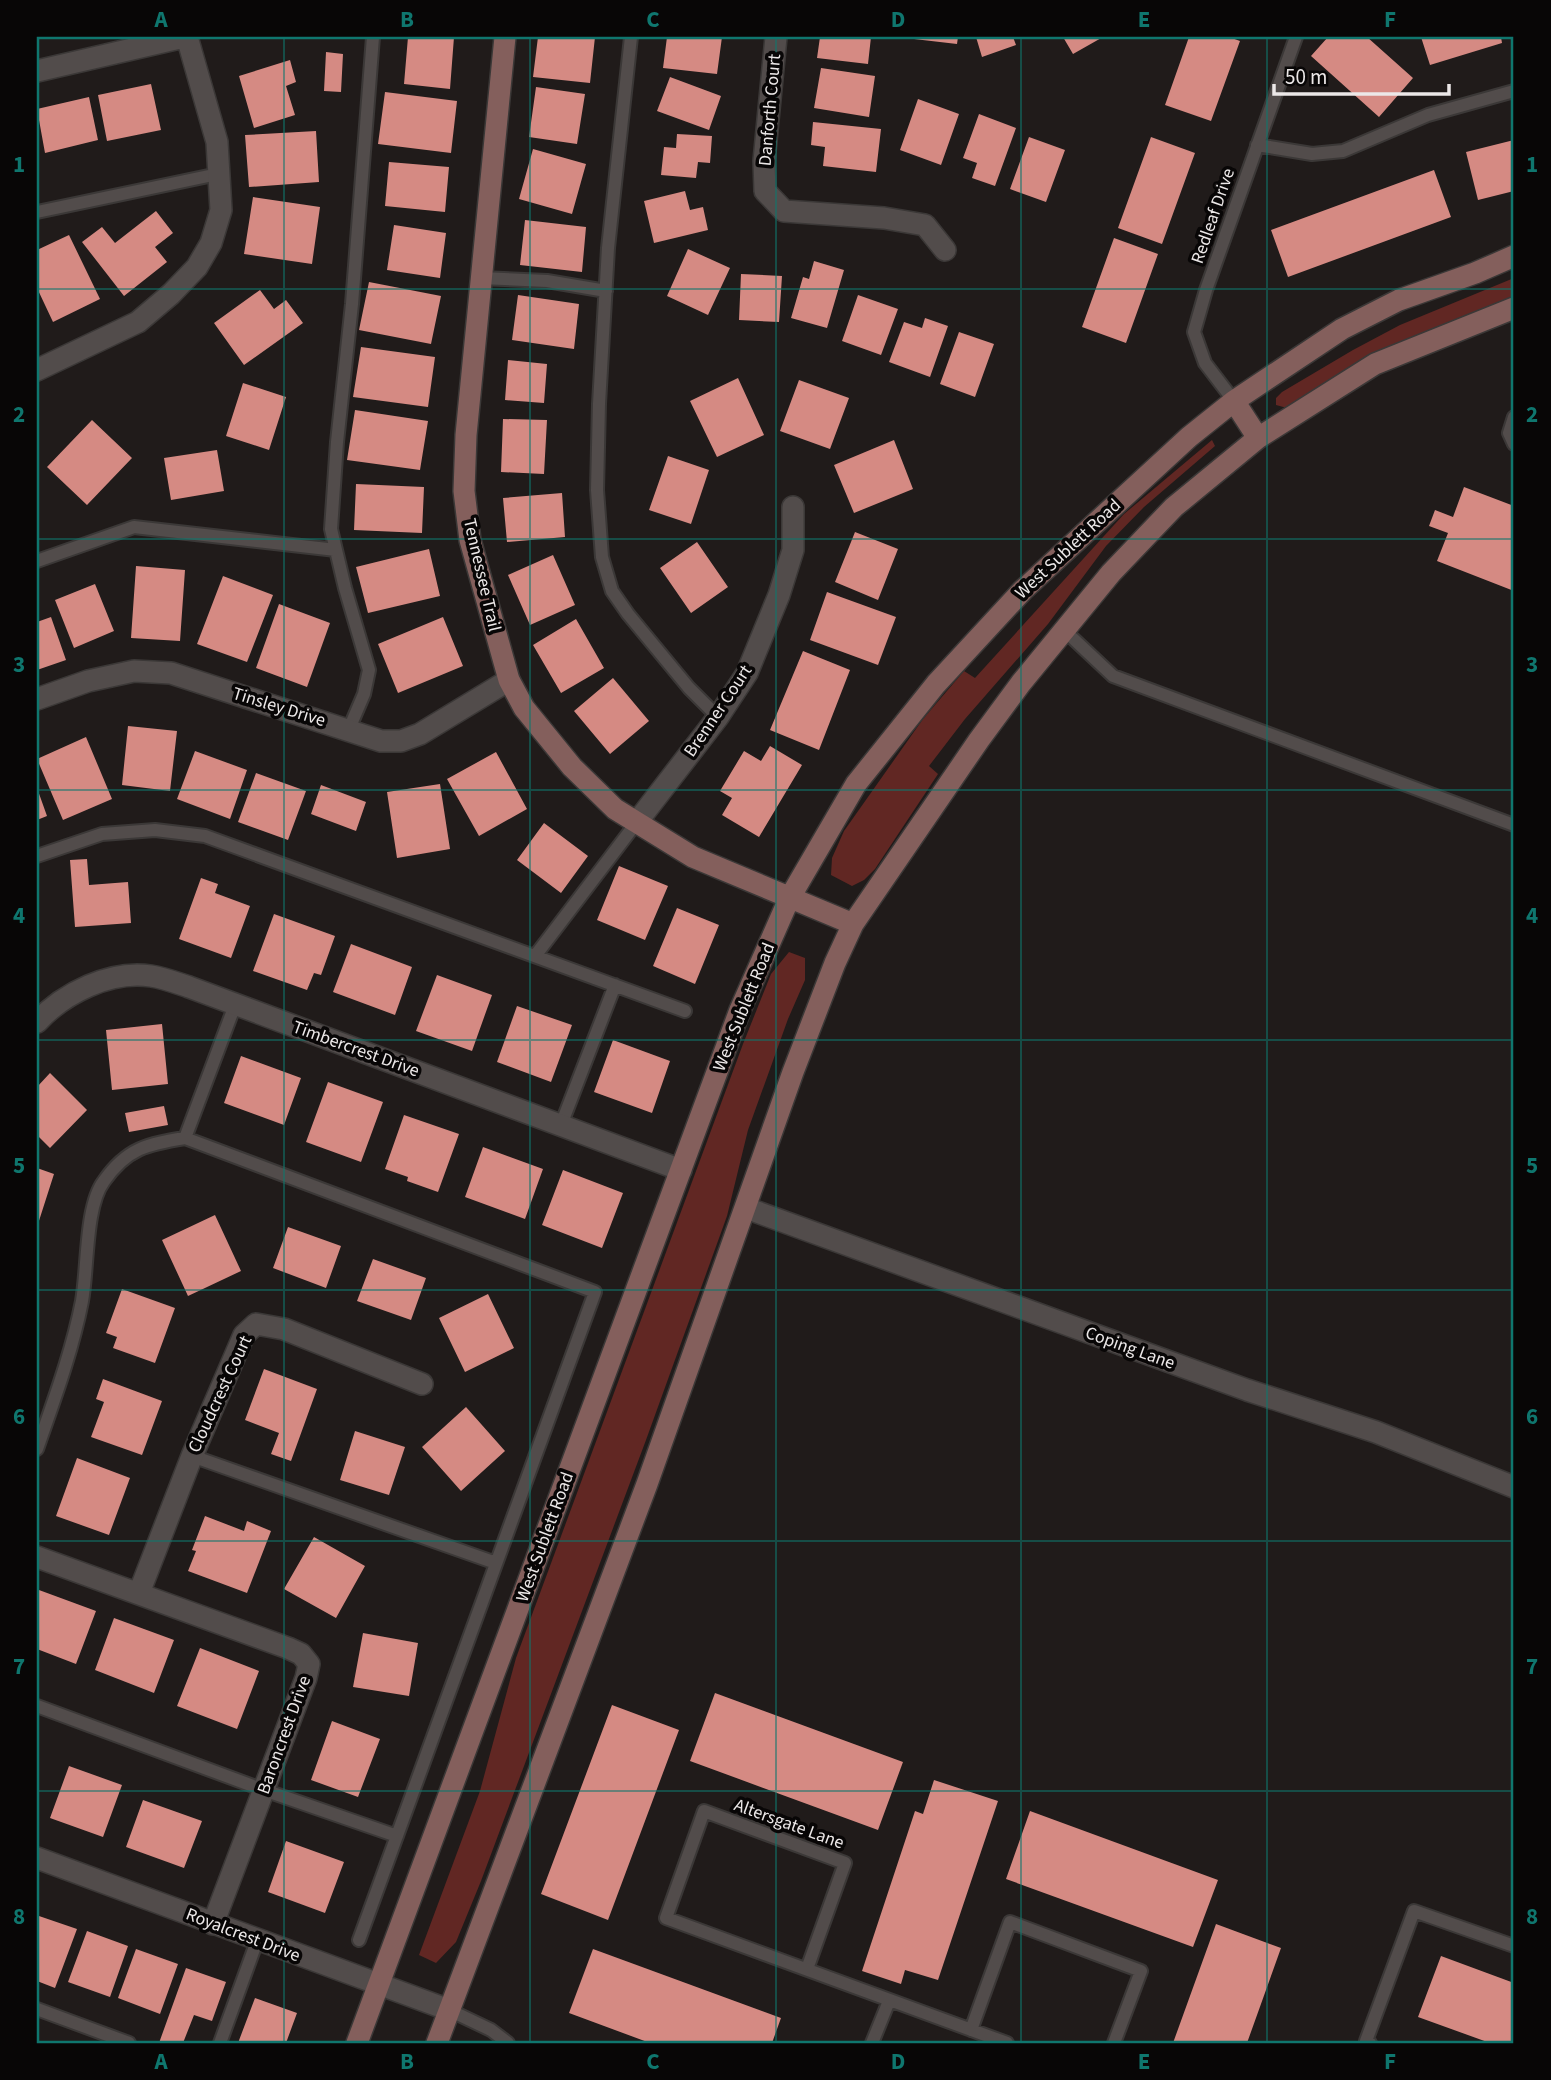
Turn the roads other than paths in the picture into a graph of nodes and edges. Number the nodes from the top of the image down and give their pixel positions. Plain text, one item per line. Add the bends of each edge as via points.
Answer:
1 (185, 37) edge
2 (373, 37) edge
3 (505, 37) edge
4 (631, 37) edge
5 (776, 37) edge
6 (1296, 37) edge
7 (37, 71) edge
8 (1514, 91) edge
9 (1257, 145) junction
10 (218, 174) junction
11 (37, 212) edge
12 (945, 250) dead end
13 (1514, 256) edge
14 (481, 278) junction
15 (606, 291) junction
16 (1514, 308) edge
17 (37, 370) edge
18 (1234, 401) junction
19 (1514, 417) edge
20 (1258, 438) junction
21 (1514, 444) edge
22 (793, 508) dead end
23 (336, 550) junction
24 (37, 561) edge
25 (1064, 630) junction
26 (509, 680) junction
27 (37, 699) edge
28 (718, 717) junction
29 (349, 729) junction
30 (637, 822) junction
31 (1514, 825) edge
32 (37, 856) edge
33 (789, 899) junction
34 (853, 925) junction
35 (535, 956) junction
36 (615, 985) junction
37 (235, 1005) junction
38 (685, 1011) dead end
39 (37, 1022) edge
40 (561, 1125) junction
41 (185, 1138) junction
42 (681, 1170) junction
43 (746, 1208) junction
44 (422, 1384) dead end
45 (37, 1449) edge
46 (192, 1456) junction
47 (1514, 1487) edge
48 (37, 1556) edge
49 (496, 1563) junction
50 (139, 1592) junction
51 (37, 1706) edge
52 (264, 1790) junction
53 (397, 1836) junction
54 (37, 1858) edge
55 (213, 1924) junction
56 (359, 1940) dead end
57 (257, 1941) junction
58 (1514, 1946) edge
59 (807, 1969) junction
60 (379, 1985) junction
61 (889, 2001) junction
62 (37, 2010) edge
63 (449, 2010) junction
64 (971, 2030) junction
65 (129, 2043) edge
66 (219, 2043) edge
67 (357, 2043) edge
68 (437, 2043) edge
69 (509, 2043) edge
70 (872, 2043) edge
71 (1007, 2043) edge
72 (1114, 2043) edge
73 (1370, 2043) edge

1 - 7 street
1 - 10 street via 216,142
2 - 23 lane via 337,442 331,529
3 - 14 main road, Tennessee Trail
4 - 15 lane
5 - 12 street, Danforth Court via 765,191 784,211 925,225
6 - 9 lane, Redleaf Drive
8 - 9 lane via 1428,115 1343,151 1312,154
9 - 18 lane, Redleaf Drive via 1194,332 1205,363
10 - 11 lane
10 - 17 street via 221,210 211,243 197,267 138,322
13 - 18 main road, West Sublett Road via 1399,300 1342,329
14 - 15 lane via 547,281
14 - 26 main road, Tennessee Trail via 464,491 470,540
15 - 28 lane via 598,466 602,557 612,591 628,614
16 - 20 main road via 1375,364
18 - 20 main road
18 - 33 main road, West Sublett Road via 1189,437 978,636 856,784
19 - 21 lane via 1509,433
20 - 25 main road via 1174,507
22 - 28 street, Brenner Court via 793,550 779,595 747,673
23 - 24 lane via 134,527
23 - 29 lane via 369,670
25 - 31 lane via 1113,676
25 - 34 main road via 979,740
26 - 29 street, Tinsley Drive via 401,741 381,741
26 - 30 main road, Tennessee Trail via 524,708 572,767 615,809
27 - 29 street, Tinsley Drive via 134,671 172,673
28 - 30 street, Brenner Court
30 - 33 main road, Tennessee Trail via 692,857
30 - 35 lane
32 - 35 lane via 102,834 155,830 205,836
33 - 34 main road, Tennessee Trail
33 - 42 main road, West Sublett Road via 740,1010
34 - 43 main road via 793,1072
35 - 36 lane
36 - 38 lane
36 - 40 lane
37 - 39 street, Timbercrest Drive via 151,976 120,976 72,994
37 - 40 street, Timbercrest Drive
37 - 41 lane
40 - 42 street, Timbercrest Drive
41 - 45 lane via 156,1142 125,1155 102,1183 93,1206 82,1299 68,1363
41 - 49 lane via 595,1292
42 - 60 main road, West Sublett Road
43 - 47 street, Coping Lane via 1247,1390 1376,1432
43 - 63 main road
44 - 46 street, Cloudcrest Court via 284,1329 256,1324 244,1335
46 - 49 lane
46 - 50 street, Cloudcrest Court
48 - 50 street, Baroncrest Drive
49 - 53 lane
50 - 52 street, Baroncrest Drive via 288,1648 309,1664
51 - 52 lane
52 - 53 lane
52 - 55 street, Baroncrest Drive
53 - 56 lane
54 - 55 street, Royalcrest Drive
55 - 57 street, Royalcrest Drive
57 - 60 street, Royalcrest Drive
57 - 66 lane
58 - 73 lane via 1414,1911 1366,2041
59 - 59 lane, Altersgate Lane via 845,1863 704,1811 666,1918
59 - 61 lane, Altersgate Lane
60 - 63 street, Royalcrest Drive
60 - 67 main road, West Sublett Road
61 - 64 lane, Altersgate Lane
61 - 70 lane
62 - 65 lane
63 - 68 main road
63 - 69 lane
64 - 71 lane, Altersgate Lane
64 - 72 lane via 1010,1922 1141,1971

